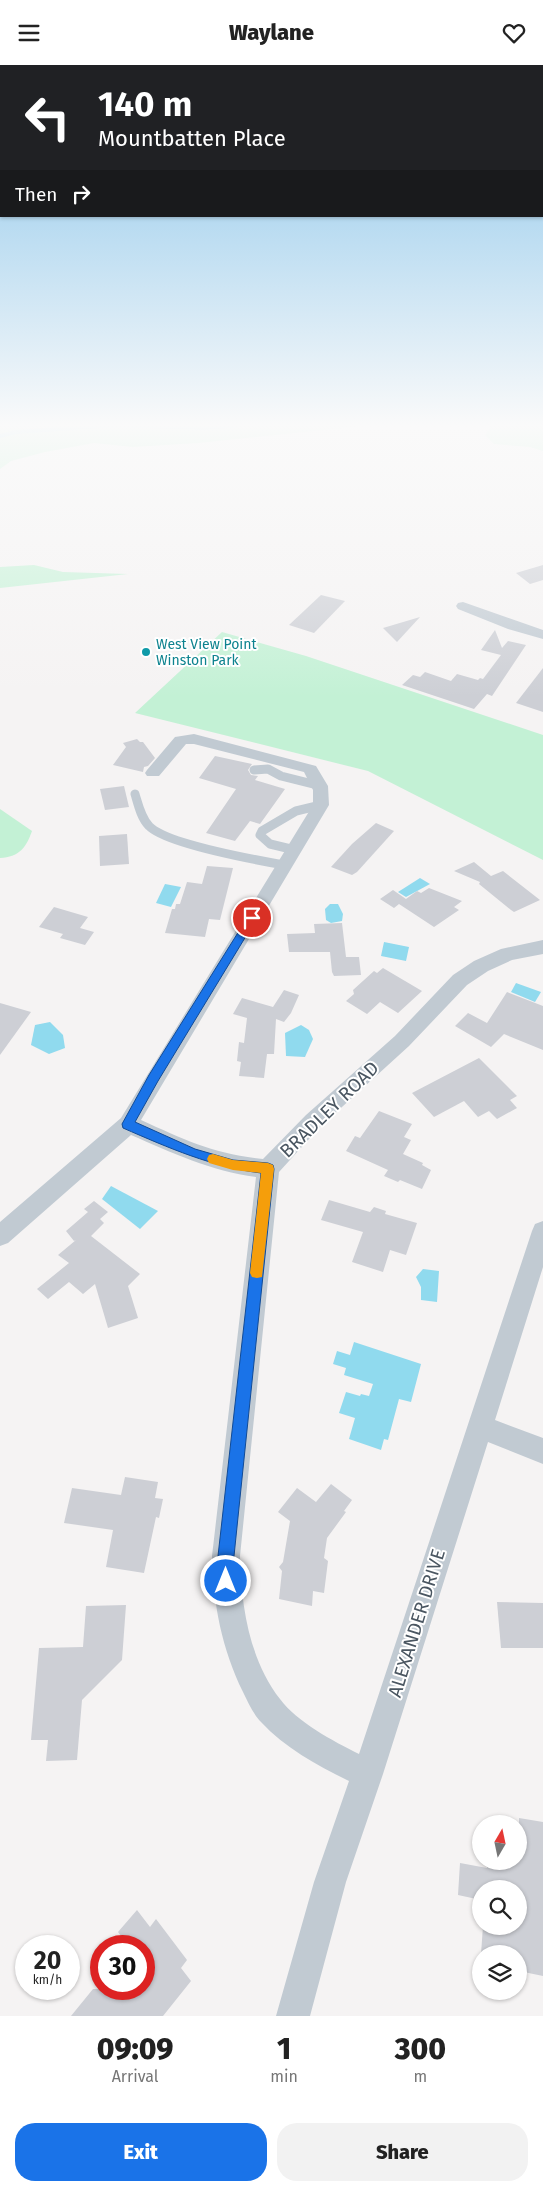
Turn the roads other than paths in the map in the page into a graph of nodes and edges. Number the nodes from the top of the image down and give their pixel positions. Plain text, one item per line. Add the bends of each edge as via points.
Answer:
1 (463, 606) dead end
2 (543, 635) edge
3 (254, 770) dead end
4 (153, 773) dead end
5 (134, 794) dead end
6 (321, 796) junction
7 (290, 857) junction
8 (543, 947) edge
9 (128, 1124) junction
10 (268, 1169) junction
11 (543, 1231) edge
12 (0, 1236) edge
13 (479, 1426) junction
14 (543, 1451) edge
15 (368, 1774) junction
16 (293, 2016) edge

1 - 2 street
3 - 6 lane via 268,769
4 - 6 street via 181,740 194,739 310,769
5 - 7 lane via 149,826 160,834 210,848
6 - 7 street
6 - 7 lane via 262,831 262,840
7 - 9 street
8 - 10 street, BRADLEY ROAD via 508,954 460,980 402,1041 313,1121
9 - 10 street via 192,1153 233,1165
9 - 12 street
10 - 15 street, BRADLEY ROAD via 226,1556 231,1621 244,1662 270,1710 301,1738 331,1757
11 - 13 street, ALEXANDER DRIVE
13 - 14 street
13 - 15 street, ALEXANDER DRIVE
15 - 16 street, ALEXANDER DRIVE via 330,1883

